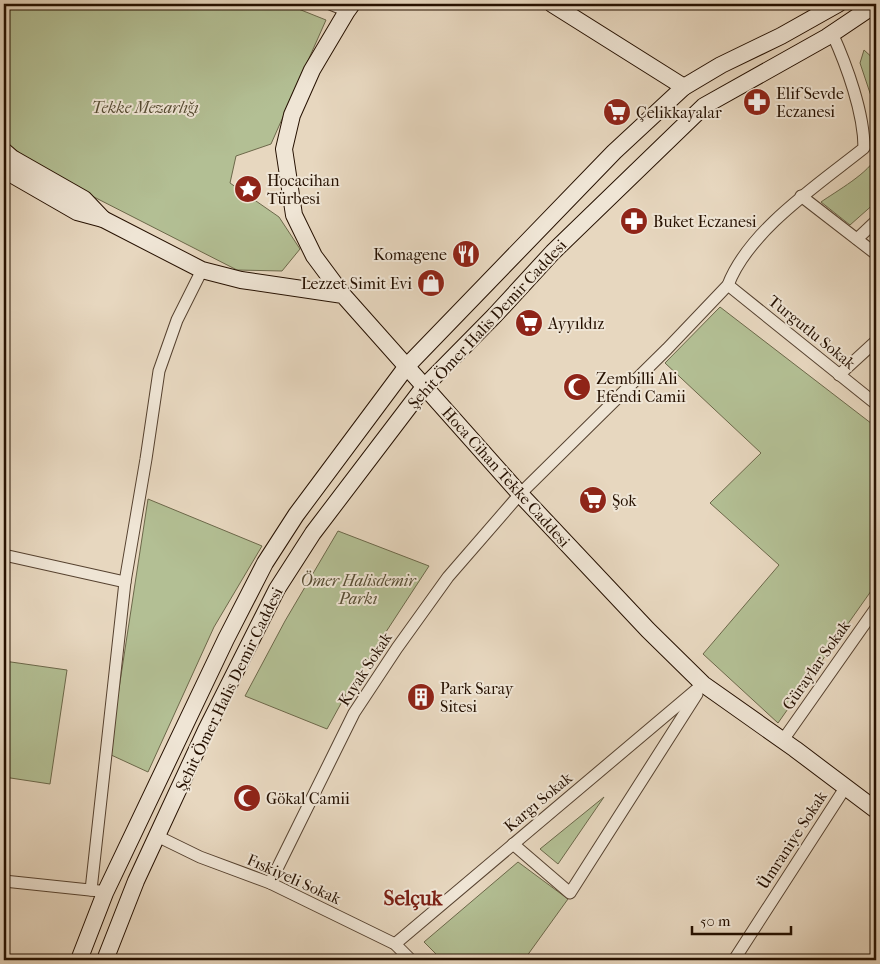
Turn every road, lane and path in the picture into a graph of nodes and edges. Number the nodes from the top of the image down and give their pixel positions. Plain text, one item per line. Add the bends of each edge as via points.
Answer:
1 (330, 4) edge
2 (552, 4) edge
3 (838, 4) edge
4 (876, 4) edge
5 (350, 7) edge
6 (832, 33) junction
7 (684, 87) junction
8 (4, 151) edge
9 (4, 170) edge
10 (801, 196) junction
11 (103, 219) junction
12 (876, 220) edge
13 (857, 240) junction
14 (876, 254) edge
15 (202, 270) junction
16 (728, 285) junction
17 (343, 295) junction
18 (876, 341) edge
19 (407, 366) junction
20 (839, 375) junction
21 (424, 387) junction
22 (876, 404) edge
23 (520, 494) junction
24 (4, 555) edge
25 (125, 582) junction
26 (876, 608) edge
27 (703, 684) junction
28 (782, 740) junction
29 (845, 788) junction
30 (876, 810) edge
31 (157, 836) junction
32 (513, 844) junction
33 (4, 880) edge
34 (270, 883) junction
35 (98, 891) junction
36 (395, 944) junction
37 (79, 960) edge
38 (105, 960) edge
39 (412, 960) edge
40 (734, 960) edge

1 - 5 street
2 - 7 main road
3 - 7 main road, Şehit Ömer Halis Demir Caddesi
4 - 6 main road, Şehit Ömer Halis Demir Caddesi
5 - 17 main road, Hoca Cihan Tekke Caddesi via 312,70 292,115 284,149 294,215 314,256
6 - 10 street, Kıyak Sokak via 857,102 864,131 864,148
6 - 21 main road, Şehit Ömer Halis Demir Caddesi via 704,106 553,252
7 - 19 main road, Şehit Ömer Halis Demir Caddesi via 614,152
8 - 11 main road via 84,200
9 - 11 main road via 77,212
10 - 13 street
10 - 16 street, Kıyak Sokak via 741,259
11 - 15 main road
12 - 13 street
13 - 14 street
15 - 17 main road via 241,280
15 - 25 street via 177,320 159,371
16 - 20 street, Turgutlu Sokak
16 - 23 street, Kıyak Sokak
17 - 19 main road, Hoca Cihan Tekke Caddesi
18 - 20 street
19 - 21 main road, Hoca Cihan Tekke Caddesi
19 - 35 main road, Şehit Ömer Halis Demir Caddesi via 296,515 265,563
20 - 22 street, Turgutlu Sokak
21 - 23 main road, Hoca Cihan Tekke Caddesi
21 - 31 main road, Şehit Ömer Halis Demir Caddesi via 313,532 277,589
23 - 27 main road, Hoca Cihan Tekke Caddesi
23 - 34 street, Kıyak Sokak via 448,578 354,713
24 - 25 street
25 - 35 street
26 - 28 street, Güraylar Sokak
27 - 28 main road, Hoca Cihan Tekke Caddesi
27 - 32 street, Kargı Sokak
27 - 32 street via 570,894
28 - 29 main road, Hoca Cihan Tekke Caddesi
29 - 30 main road, Hoca Cihan Tekke Caddesi
29 - 40 street, Ümraniye Sokak
31 - 34 street, Fıskiyeli Sokak
31 - 38 main road, Şehit Ömer Halis Demir Caddesi
32 - 36 street, Kargı Sokak
33 - 35 street
34 - 36 street, Fıskiyeli Sokak
35 - 37 main road, Şehit Ömer Halis Demir Caddesi
36 - 39 street, Fıskiyeli Sokak

